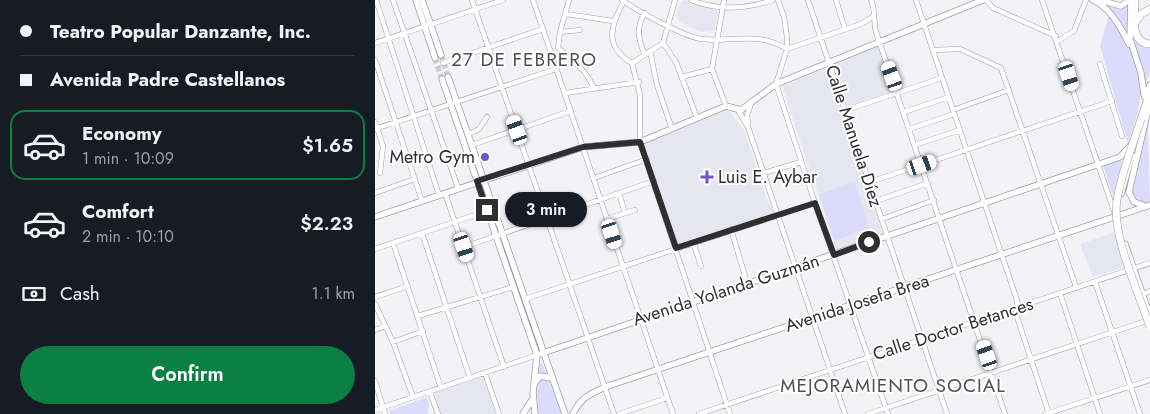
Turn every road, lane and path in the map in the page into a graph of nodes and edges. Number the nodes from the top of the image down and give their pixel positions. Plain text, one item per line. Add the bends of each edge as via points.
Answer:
1 (376, 0) edge
2 (393, 0) edge
3 (416, 0) edge
4 (422, 0) edge
5 (472, 0) edge
6 (503, 0) edge
7 (533, 0) edge
8 (569, 0) edge
9 (675, 0) edge
10 (691, 0) edge
11 (723, 0) edge
12 (773, 0) edge
13 (778, 0) edge
14 (808, 0) edge
15 (836, 0) edge
16 (871, 0) edge
17 (916, 0) edge
18 (984, 0) edge
19 (1042, 0) edge
20 (1086, 0) edge
21 (1093, 0) edge
22 (1101, 0) edge
23 (1130, 0) edge
24 (1135, 0) edge
25 (623, 1) edge
26 (1110, 2) edge
27 (722, 8) junction
28 (1150, 8) edge
29 (475, 10) junction
30 (645, 13) junction
31 (566, 14) junction
32 (874, 16) junction
33 (613, 21) junction
34 (924, 24) junction
35 (427, 25) junction
36 (669, 26) junction
37 (1135, 26) junction
38 (543, 29) junction
39 (845, 29) junction
40 (580, 30) dead end
41 (404, 32) junction
42 (559, 32) junction
43 (822, 37) junction
44 (388, 38) junction
45 (717, 39) junction
46 (1057, 39) junction
47 (375, 43) edge
48 (663, 43) junction
49 (880, 43) junction
50 (1150, 44) edge
51 (488, 48) junction
52 (787, 49) junction
53 (933, 50) junction
54 (650, 51) junction
55 (644, 54) junction
56 (1135, 55) junction
57 (438, 56) tunnel mouth
58 (375, 60) edge
59 (443, 63) dead end
60 (633, 63) junction
61 (831, 64) junction
62 (1100, 64) dead end
63 (556, 69) junction
64 (712, 69) junction
65 (682, 77) junction
66 (445, 78) tunnel mouth
67 (942, 78) junction
68 (639, 82) junction
69 (776, 84) junction
70 (1150, 85) edge
71 (501, 87) junction
72 (594, 89) junction
73 (1009, 90) junction
74 (1150, 92) edge
75 (565, 93) junction
76 (898, 93) junction
77 (949, 97) junction
78 (754, 101) junction
79 (1111, 101) junction
80 (1147, 101) edge
81 (454, 103) junction
82 (726, 106) junction
83 (738, 110) junction
84 (846, 110) junction
85 (431, 111) junction
86 (571, 111) junction
87 (1081, 111) junction
88 (904, 112) junction
89 (954, 112) junction
90 (1142, 115) junction
91 (413, 116) junction
92 (487, 116) dead end
93 (697, 118) junction
94 (375, 122) edge
95 (395, 123) junction
96 (748, 127) junction
97 (376, 129) edge
98 (672, 129) junction
99 (910, 129) junction
100 (517, 130) junction
101 (960, 130) junction
102 (1023, 132) junction
103 (469, 134) junction
104 (1122, 136) dead end
105 (640, 142) junction
106 (472, 145) junction
107 (915, 145) junction
108 (1130, 146) junction
109 (583, 147) junction
110 (967, 150) junction
111 (647, 159) junction
112 (801, 162) junction
113 (528, 164) junction
114 (1097, 164) junction
115 (922, 165) junction
116 (380, 173) dead end
117 (764, 173) junction
118 (593, 178) junction
119 (415, 179) junction
120 (480, 181) junction
121 (654, 181) junction
122 (870, 182) junction
123 (928, 183) junction
124 (1041, 184) junction
125 (458, 188) junction
126 (375, 193) edge
127 (619, 193) junction
128 (442, 194) junction
129 (600, 199) junction
130 (933, 200) junction
131 (422, 201) junction
132 (876, 201) junction
133 (815, 203) junction
134 (984, 203) junction
135 (1150, 204) edge
136 (487, 210) junction
137 (635, 210) dead end
138 (625, 213) junction
139 (778, 214) junction
140 (1115, 214) junction
141 (375, 217) edge
142 (546, 218) junction
143 (940, 218) junction
144 (607, 219) junction
145 (882, 219) junction
146 (455, 222) junction
147 (731, 229) junction
148 (423, 234) junction
149 (499, 235) junction
150 (887, 236) junction
151 (1057, 236) junction
152 (693, 242) junction
153 (393, 243) junction
154 (464, 247) junction
155 (676, 248) junction
156 (375, 249) edge
157 (834, 255) junction
158 (1002, 255) junction
159 (1150, 263) edge
160 (622, 265) junction
161 (701, 266) dead end
162 (795, 267) junction
163 (1133, 269) junction
164 (958, 270) junction
165 (1095, 282) junction
166 (747, 283) junction
167 (569, 284) junction
168 (408, 286) junction
169 (513, 287) junction
170 (1076, 287) junction
171 (904, 288) junction
172 (1150, 291) edge
173 (1059, 293) junction
174 (1143, 294) junction
175 (481, 296) junction
176 (375, 297) edge
177 (525, 299) junction
178 (694, 301) junction
179 (375, 304) edge
180 (851, 306) junction
181 (447, 307) junction
182 (1017, 308) junction
183 (418, 316) junction
184 (1150, 316) edge
185 (812, 318) junction
186 (641, 319) junction
187 (1150, 320) edge
188 (975, 322) junction
189 (385, 326) junction
190 (1150, 327) edge
191 (375, 330) edge
192 (423, 331) junction
193 (1112, 334) junction
194 (587, 337) junction
195 (923, 339) junction
196 (393, 342) junction
197 (1076, 345) junction
198 (711, 352) junction
199 (540, 354) junction
200 (869, 357) junction
201 (1031, 360) junction
202 (504, 367) junction
203 (657, 370) junction
204 (830, 370) junction
205 (993, 372) junction
206 (485, 373) junction
207 (470, 378) junction
208 (551, 378) junction
209 (1150, 380) edge
210 (375, 381) edge
211 (534, 385) junction
212 (605, 387) junction
213 (1130, 387) junction
214 (441, 388) junction
215 (939, 390) junction
216 (430, 392) junction
217 (533, 393) junction
218 (413, 398) junction
219 (667, 398) junction
220 (1094, 398) junction
221 (727, 405) junction
222 (383, 408) junction
223 (887, 408) junction
224 (375, 410) edge
225 (385, 414) edge
226 (437, 414) edge
227 (499, 414) edge
228 (523, 414) edge
229 (535, 414) edge
230 (565, 414) edge
231 (573, 414) edge
232 (614, 414) edge
233 (619, 414) edge
234 (673, 414) edge
235 (699, 414) edge
236 (731, 414) edge
237 (845, 414) edge
238 (868, 414) edge
239 (888, 414) edge
240 (947, 414) edge
241 (1005, 414) edge
242 (1048, 414) edge
243 (1100, 414) edge
244 (1140, 414) edge

1 - 44 street
2 - 41 street
3 - 35 main road
4 - 35 main road
5 - 29 street
6 - 29 street
7 - 38 street
8 - 31 street
9 - 36 street
10 - 27 street
11 - 27 street
12 - 27 street via 757,6
13 - 52 street via 785,17
14 - 43 street, Calle Manuela Díez
15 - 39 street
16 - 32 street
17 - 34 street
18 - 34 main road
18 - 46 street via 993,8
19 - 46 street
20 - 46 street via 1074,31
21 - 56 main road via 1116,22
22 - 26 main road
23 - 26 main road via 1121,6
23 - 56 main road via 1129,26
24 - 37 highway
25 - 30 street
25 - 33 street
27 - 45 street
28 - 37 highway via 1138,17
29 - 35 street
29 - 51 street
30 - 36 street
30 - 55 street via 637,31
31 - 33 street
31 - 42 street
32 - 39 street
32 - 49 street
33 - 60 street via 616,50
34 - 49 main road
34 - 53 street
35 - 41 street
35 - 57 main road
36 - 45 street via 695,38
36 - 48 street
37 - 50 highway via 1136,36
38 - 51 street
38 - 63 street
39 - 43 street
40 - 42 street
41 - 44 street
41 - 85 street
42 - 72 street via 558,48 589,78
43 - 52 street
43 - 61 street, Calle Manuela Díez
44 - 47 street
44 - 91 street
45 - 52 street via 747,37
45 - 64 street
46 - 87 street
48 - 54 street
48 - 65 street
49 - 61 main road
49 - 76 street
51 - 59 street
51 - 71 street
52 - 69 street
53 - 67 street
53 - 73 street via 960,49 998,66
54 - 55 street
54 - 98 street
55 - 60 street
56 - 80 main road
58 - 95 street
60 - 68 street
61 - 69 main road
61 - 84 street, Calle Manuela Díez
62 - 79 street
63 - 71 street
63 - 75 street
64 - 65 street
64 - 82 street
65 - 93 street
66 - 81 main road
67 - 76 street
67 - 77 street
68 - 72 street
68 - 105 street
69 - 78 main road
69 - 112 street
70 - 80 main road
71 - 81 street
71 - 100 street
72 - 75 street
73 - 89 street
73 - 102 street
74 - 90 highway
75 - 86 street
76 - 84 street
76 - 88 street
77 - 88 street
77 - 89 street
78 - 83 main road
78 - 96 street via 748,110
79 - 87 street
79 - 104 street
80 - 90 highway
80 - 108 main road
80 - 135 main road via 1129,192 1137,205
80 - 140 main road
81 - 85 street
81 - 103 main road
81 - 120 main road
82 - 83 main road
82 - 93 main road
83 - 96 street
84 - 122 street, Calle Manuela Díez
85 - 91 street
85 - 125 street
86 - 100 street
86 - 109 street
87 - 102 street
87 - 114 street
88 - 99 street
89 - 99 street
89 - 101 street
90 - 190 highway, bridge via 1116,212 1121,241
91 - 95 street
91 - 128 street
92 - 103 street via 479,129
93 - 98 main road
94 - 97 street
95 - 97 street
95 - 119 street
96 - 117 street
97 - 116 street via 383,146
98 - 105 main road
99 - 107 street
100 - 106 street
100 - 113 street
101 - 107 street
101 - 110 street
102 - 110 street
102 - 124 street
103 - 106 main road
105 - 109 main road
105 - 111 street
106 - 120 main road
107 - 115 street
108 - 114 main road, Avenida Yolanda Guzmán via 1120,157
108 - 140 main road via 1115,198
109 - 113 main road
109 - 118 street
110 - 115 street
110 - 134 street
111 - 118 street
111 - 121 street
112 - 117 street
112 - 133 street
113 - 120 main road
113 - 142 street
114 - 124 main road, Avenida Yolanda Guzmán
114 - 140 street
115 - 122 street
115 - 123 street
117 - 139 street
118 - 129 street
119 - 126 street
119 - 131 street
120 - 125 main road
120 - 136 main road
120 - 149 main road
121 - 127 street
121 - 155 street
122 - 132 street, Calle Manuela Díez
123 - 130 street
123 - 132 street
124 - 134 main road, Avenida Yolanda Guzmán
124 - 151 street
125 - 128 main road
127 - 129 street
127 - 138 street
128 - 131 main road
128 - 146 street
129 - 142 street
129 - 144 street
130 - 143 street
130 - 145 street
131 - 141 main road
132 - 145 street, Calle Manuela Díez
133 - 139 street
133 - 157 street
134 - 143 main road, Avenida Yolanda Guzmán
134 - 158 street
135 - 140 main road, Avenida Josefa Brea
136 - 146 street
136 - 149 main road
137 - 138 street
138 - 144 street
139 - 147 street
139 - 162 street
140 - 151 main road, Avenida Josefa Brea
140 - 163 main road
142 - 149 street
142 - 167 street
143 - 150 main road, Avenida Yolanda Guzmán
143 - 164 street
144 - 160 street
145 - 150 street, Calle Manuela Díez
146 - 148 street
146 - 154 street
147 - 152 street
147 - 166 street
148 - 153 street
148 - 181 street
149 - 154 street
149 - 169 main road
149 - 177 main road
150 - 157 main road, Avenida Yolanda Guzmán
150 - 171 street, Calle Manuela Díez
151 - 158 main road, Avenida Josefa Brea
151 - 170 street
152 - 155 street
152 - 161 street
153 - 156 street
153 - 168 street
154 - 175 street
155 - 160 street
155 - 178 street
157 - 162 main road, Avenida Yolanda Guzmán
157 - 180 street
158 - 164 main road, Avenida Josefa Brea
158 - 182 street
159 - 163 street, Calle Doctor Betances
160 - 167 street
160 - 186 street
162 - 166 main road, Avenida Yolanda Guzmán
162 - 185 street
163 - 165 street, Calle Doctor Betances
163 - 174 main road
164 - 171 main road, Avenida Josefa Brea
164 - 188 street
165 - 170 street, Calle Doctor Betances
165 - 193 street
166 - 178 main road, Avenida Yolanda Guzmán
167 - 177 street
167 - 194 street
168 - 176 street
168 - 183 street
169 - 175 street
169 - 199 main road
170 - 173 street, Calle Doctor Betances
171 - 180 main road, Avenida Josefa Brea
171 - 195 street, Calle Manuela Díez
172 - 174 street
173 - 182 street, Calle Doctor Betances
173 - 197 street
174 - 184 main road
175 - 181 street
175 - 202 street
177 - 199 main road
178 - 186 main road, Avenida Yolanda Guzmán
178 - 198 street
179 - 189 street
180 - 185 main road, Avenida Josefa Brea
180 - 200 street
181 - 183 street
181 - 207 street
182 - 188 street, Calle Doctor Betances
182 - 201 street
183 - 192 street
185 - 198 main road, Avenida Josefa Brea
185 - 204 street
186 - 194 main road, Avenida Yolanda Guzmán
186 - 203 street
187 - 193 street
188 - 195 street, Calle Doctor Betances
188 - 205 street
189 - 191 street
189 - 196 street
192 - 196 street
192 - 214 street
193 - 197 street
193 - 213 street
194 - 199 main road, Avenida Yolanda Guzmán
194 - 212 street
195 - 200 street, Calle Doctor Betances
195 - 215 street, Calle Manuela Díez
196 - 218 street
197 - 201 street
197 - 220 street
198 - 203 main road, Avenida Josefa Brea
198 - 221 street
199 - 202 street, Avenida Yolanda Guzmán
199 - 208 main road
199 - 211 main road
200 - 204 street, Calle Doctor Betances
200 - 223 street
201 - 205 street
201 - 242 street
202 - 206 street, Avenida Yolanda Guzmán
203 - 212 main road, Avenida Josefa Brea
203 - 219 street
204 - 221 street, Calle Doctor Betances
204 - 237 street
205 - 215 street
205 - 241 street
206 - 207 street, Avenida Yolanda Guzmán
206 - 227 street
207 - 214 street, Avenida Yolanda Guzmán
208 - 211 main road via 540,376
208 - 230 main road
209 - 213 street
210 - 222 street
211 - 217 main road
212 - 231 main road, Avenida Josefa Brea via 586,395
212 - 232 street
213 - 220 street
213 - 244 street
214 - 216 street, Avenida Yolanda Guzmán
215 - 223 street
215 - 240 street, Calle Manuela Díez
216 - 218 street, Avenida Yolanda Guzmán
216 - 226 street
217 - 228 main road
217 - 229 main road
218 - 222 street, Avenida Yolanda Guzmán
219 - 233 street
219 - 234 street
220 - 242 street
220 - 243 street
221 - 235 street, Calle Doctor Betances
221 - 236 street
222 - 224 street, Avenida Yolanda Guzmán
222 - 225 street
223 - 238 street
223 - 239 street

